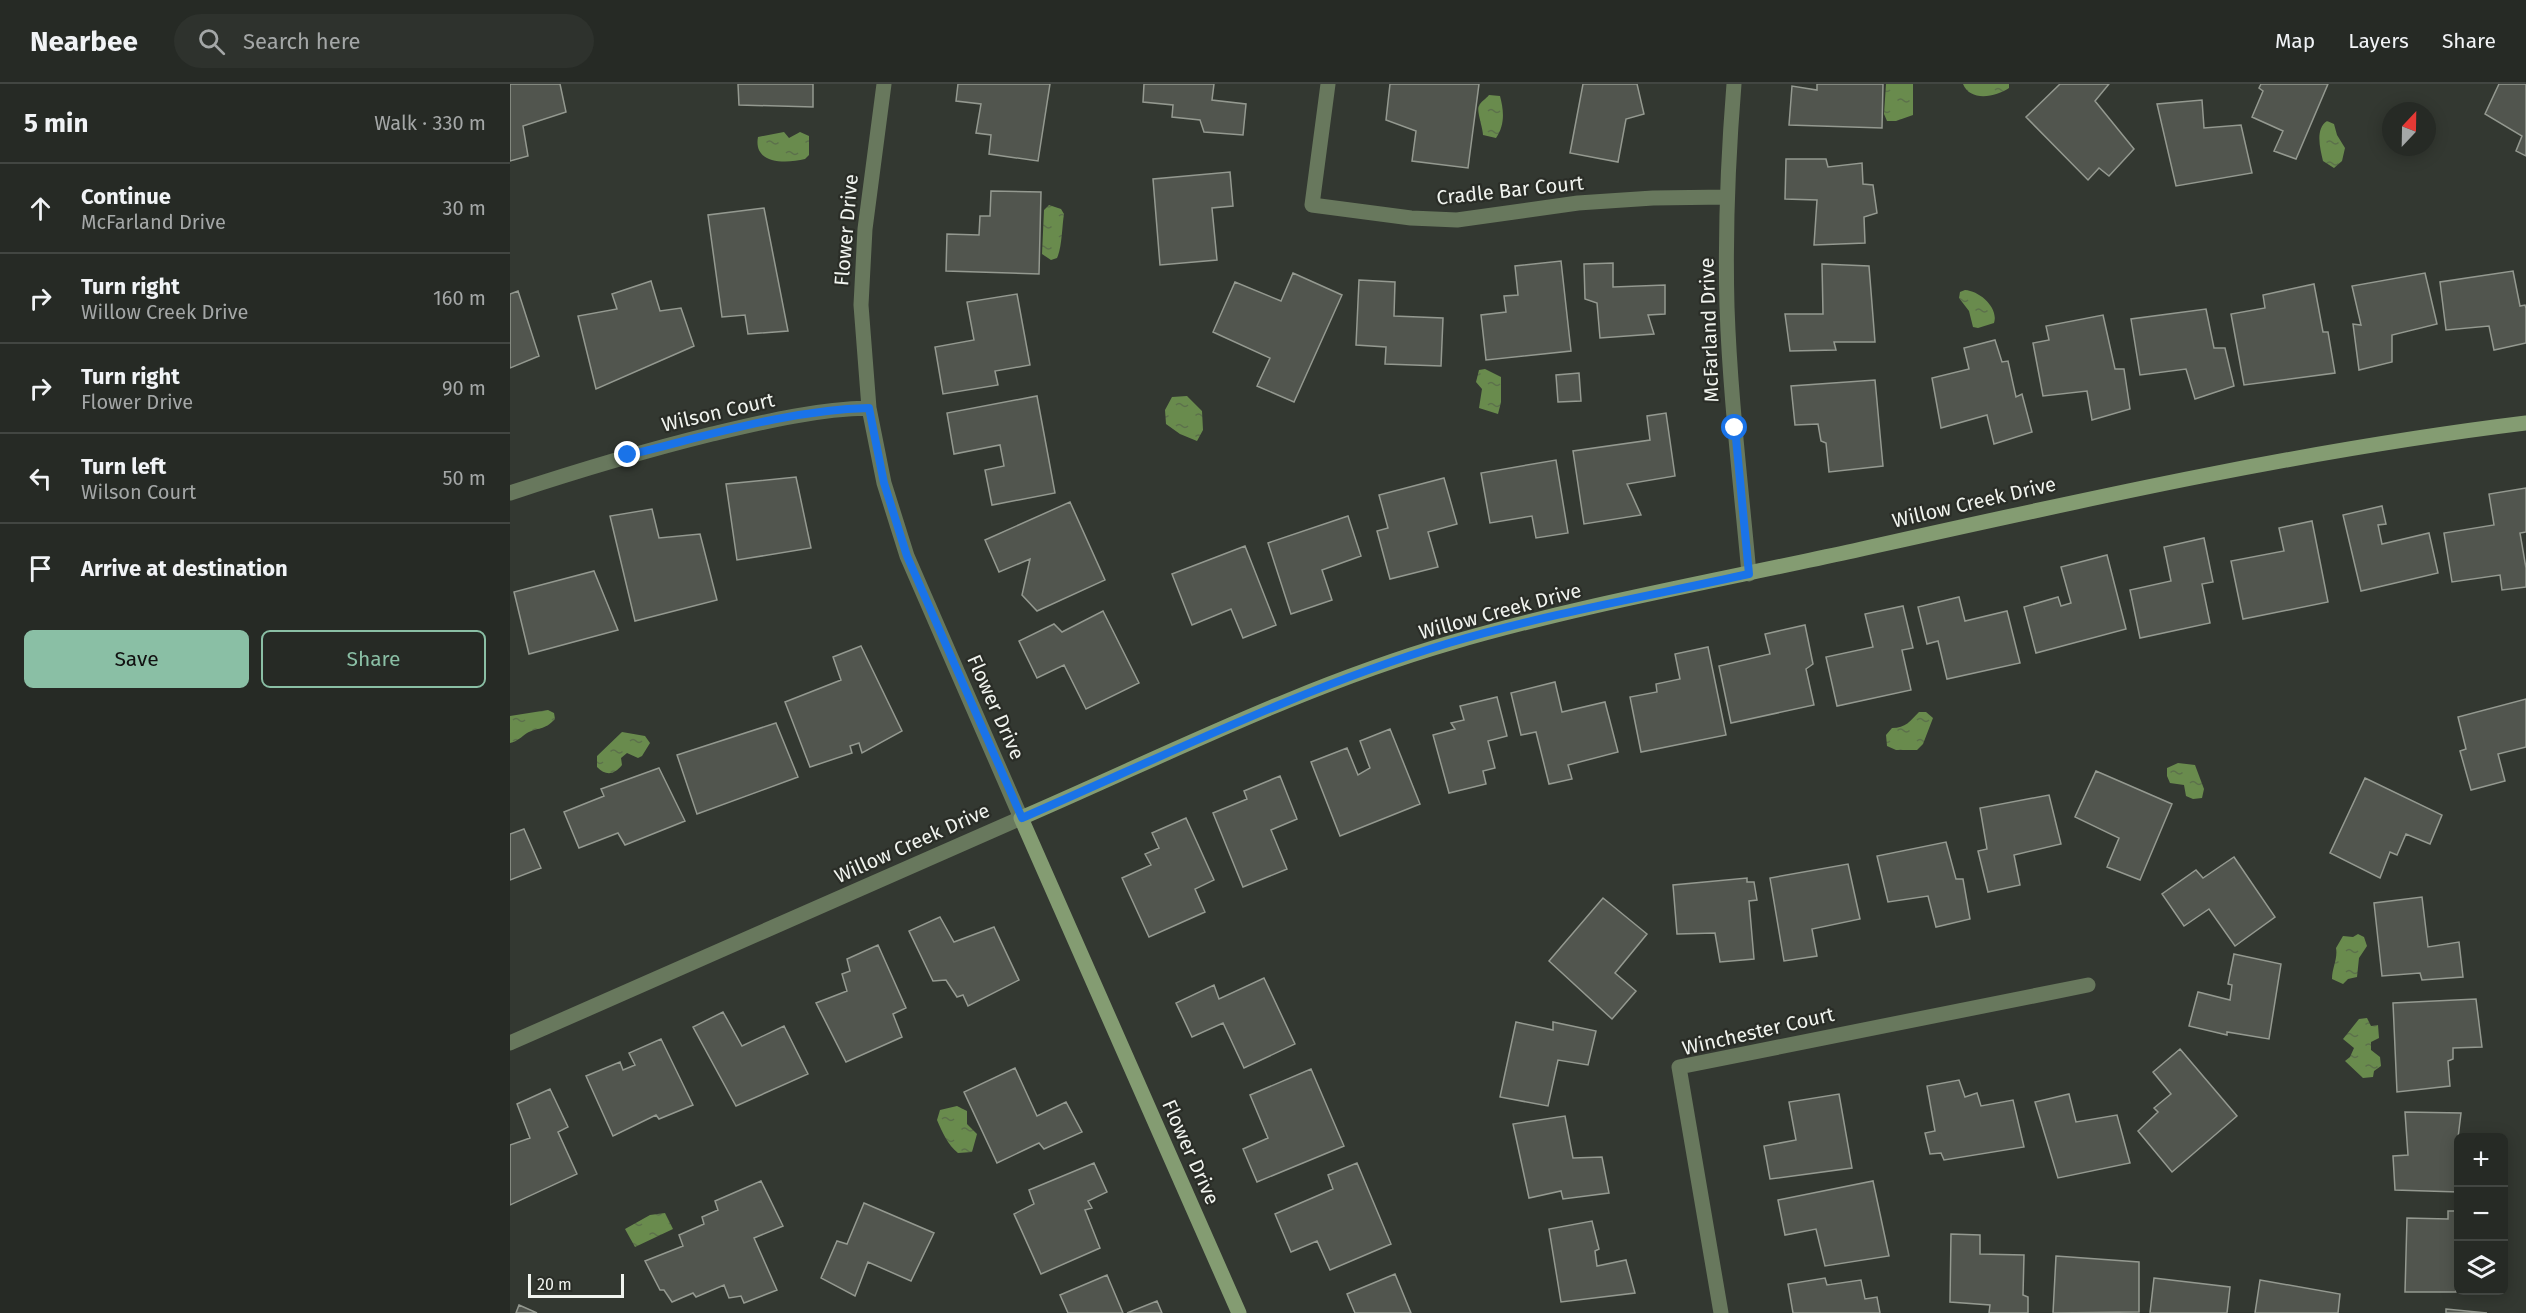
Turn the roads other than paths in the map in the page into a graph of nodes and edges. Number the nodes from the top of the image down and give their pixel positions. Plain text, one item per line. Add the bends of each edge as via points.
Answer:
1 (884, 84) edge
2 (1328, 84) edge
3 (1734, 84) edge
4 (1727, 197) junction
5 (869, 408) junction
6 (2526, 423) edge
7 (510, 493) edge
8 (1749, 574) junction
9 (1022, 818) junction
10 (2088, 985) dead end
11 (510, 1043) edge
12 (1239, 1313) edge
13 (1720, 1313) edge

1 - 5 street, Flower Drive via 865,229 861,305
2 - 4 street, Cradle Bar Court via 1312,205 1457,220 1578,203
3 - 4 street, McFarland Drive
4 - 8 street, McFarland Drive via 1727,307
5 - 7 street, Wilson Court via 838,408 747,425 628,455
5 - 9 street, Flower Drive via 884,483 907,556
6 - 8 street, Willow Creek Drive via 2299,457 2098,496
8 - 9 street, Willow Creek Drive via 1449,643 1327,685
9 - 11 street, Willow Creek Drive
9 - 12 street, Flower Drive
10 - 13 street, Winchester Court via 1679,1066

